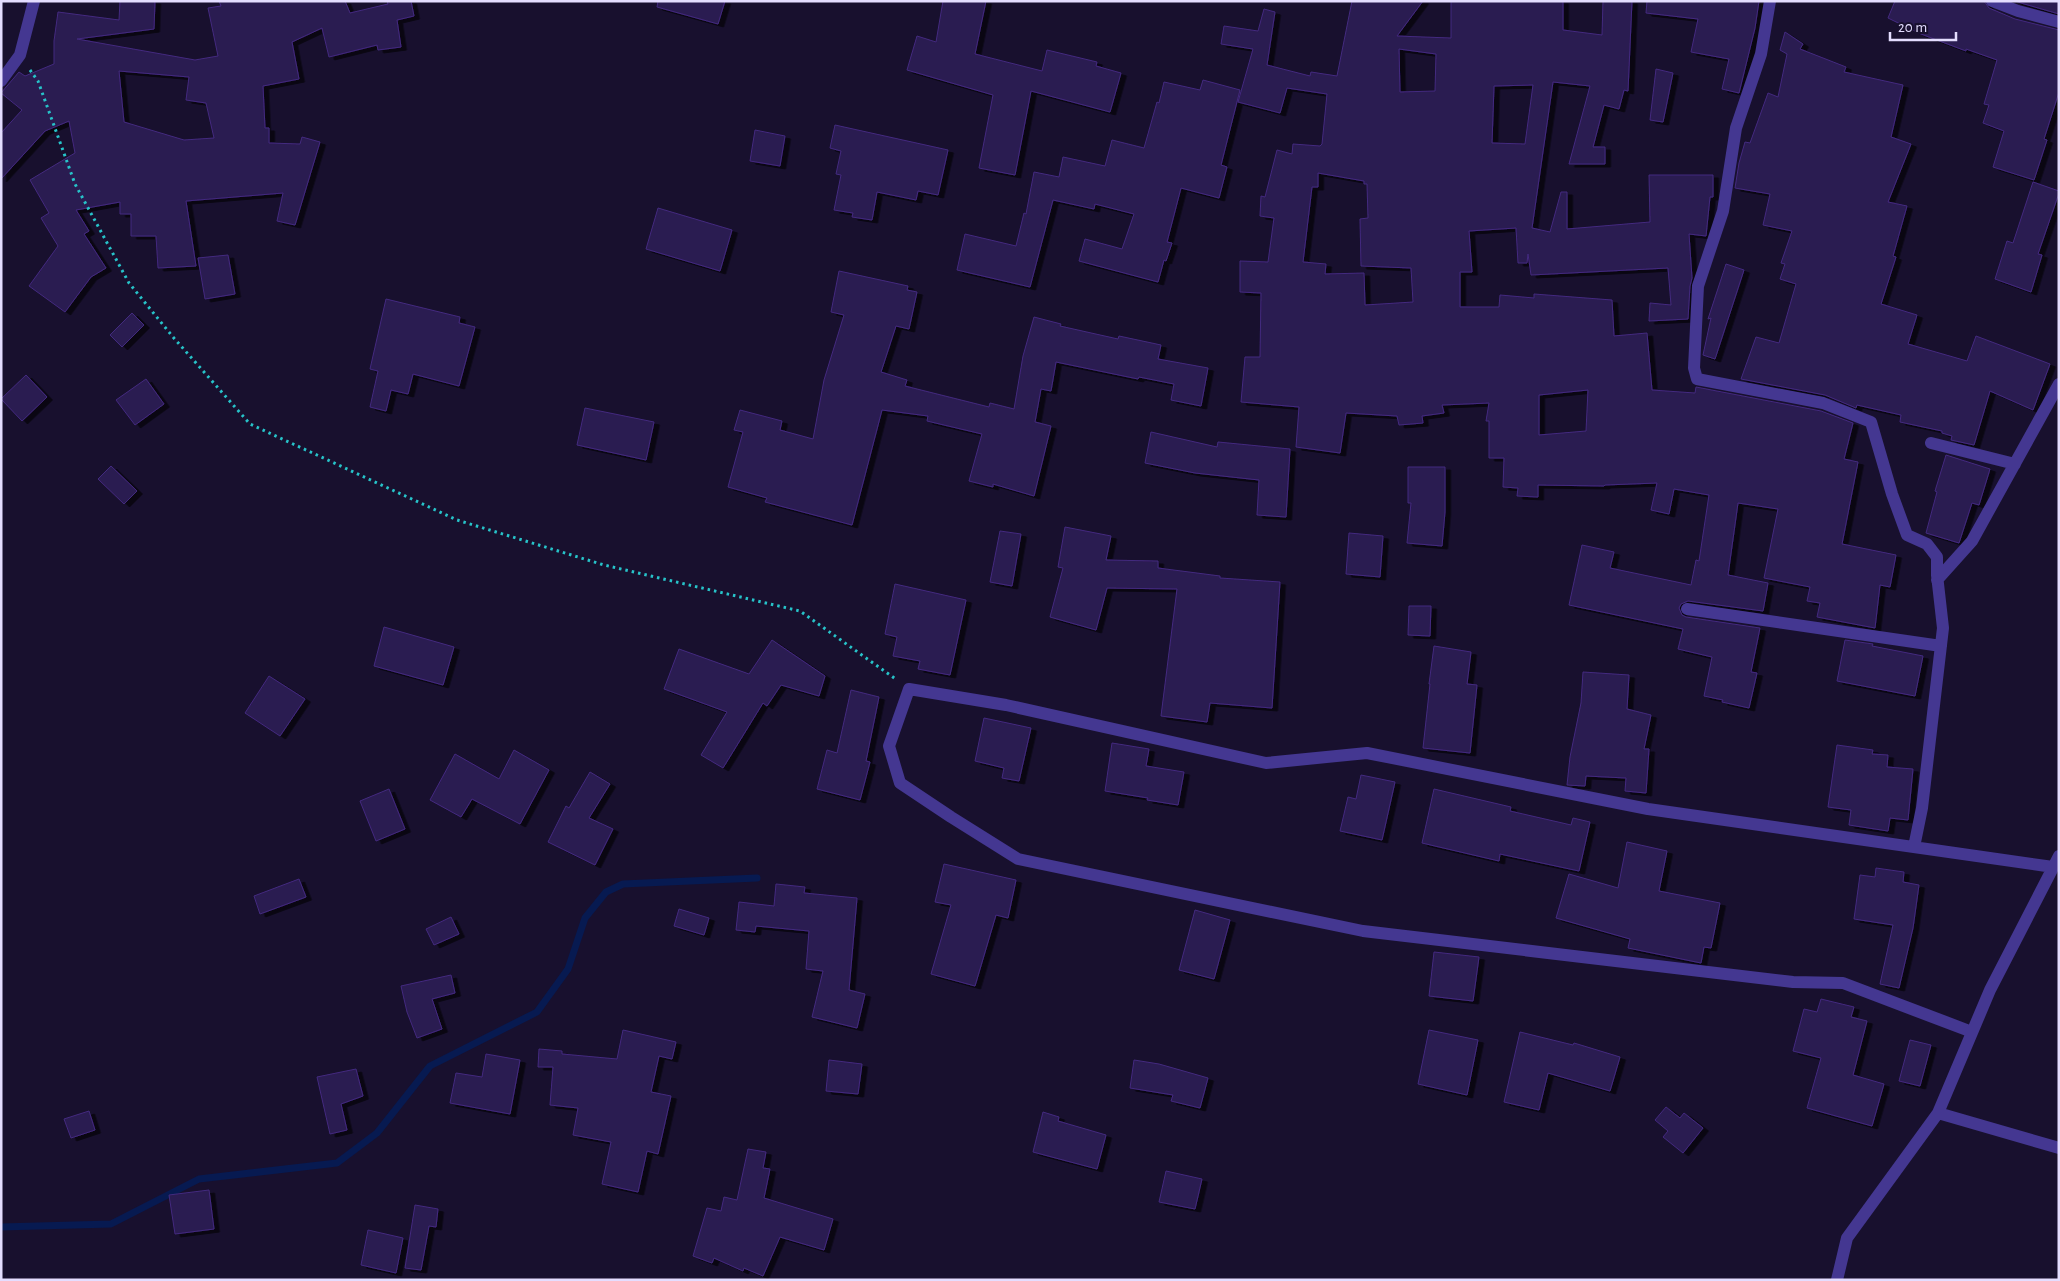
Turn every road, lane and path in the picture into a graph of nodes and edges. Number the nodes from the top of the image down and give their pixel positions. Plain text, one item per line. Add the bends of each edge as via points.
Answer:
1 (34, 1) edge
2 (1770, 1) edge
3 (1992, 1) edge
4 (2059, 22) edge
5 (20, 55) junction
6 (1, 81) edge
7 (2059, 384) edge
8 (1931, 443) dead end
9 (2015, 464) junction
10 (1937, 580) junction
11 (1687, 609) dead end
12 (1940, 646) junction
13 (909, 689) junction
14 (1914, 847) junction
15 (2056, 862) edge
16 (1972, 1032) junction
17 (1938, 1113) junction
18 (2059, 1148) edge
19 (1837, 1280) edge

1 - 5 street
2 - 10 street via 1761,54 1736,128 1722,211 1698,286 1694,368 1697,379 1823,403 1871,422 1907,535 1927,544 1937,557
3 - 4 street
5 - 6 street
5 - 13 path via 38,81 75,184 129,283 250,424 457,520 604,565 800,611
7 - 9 street
8 - 9 street
9 - 10 street via 1972,541
10 - 12 street via 1943,628
11 - 12 street
12 - 14 street via 1922,808
13 - 14 street via 1006,705 1266,763 1367,753 1648,808
13 - 16 street via 889,746 900,782 1018,859 1363,931 1793,982 1843,984
14 - 15 street
15 - 16 street
16 - 17 street
17 - 18 street
17 - 19 street via 1847,1238

